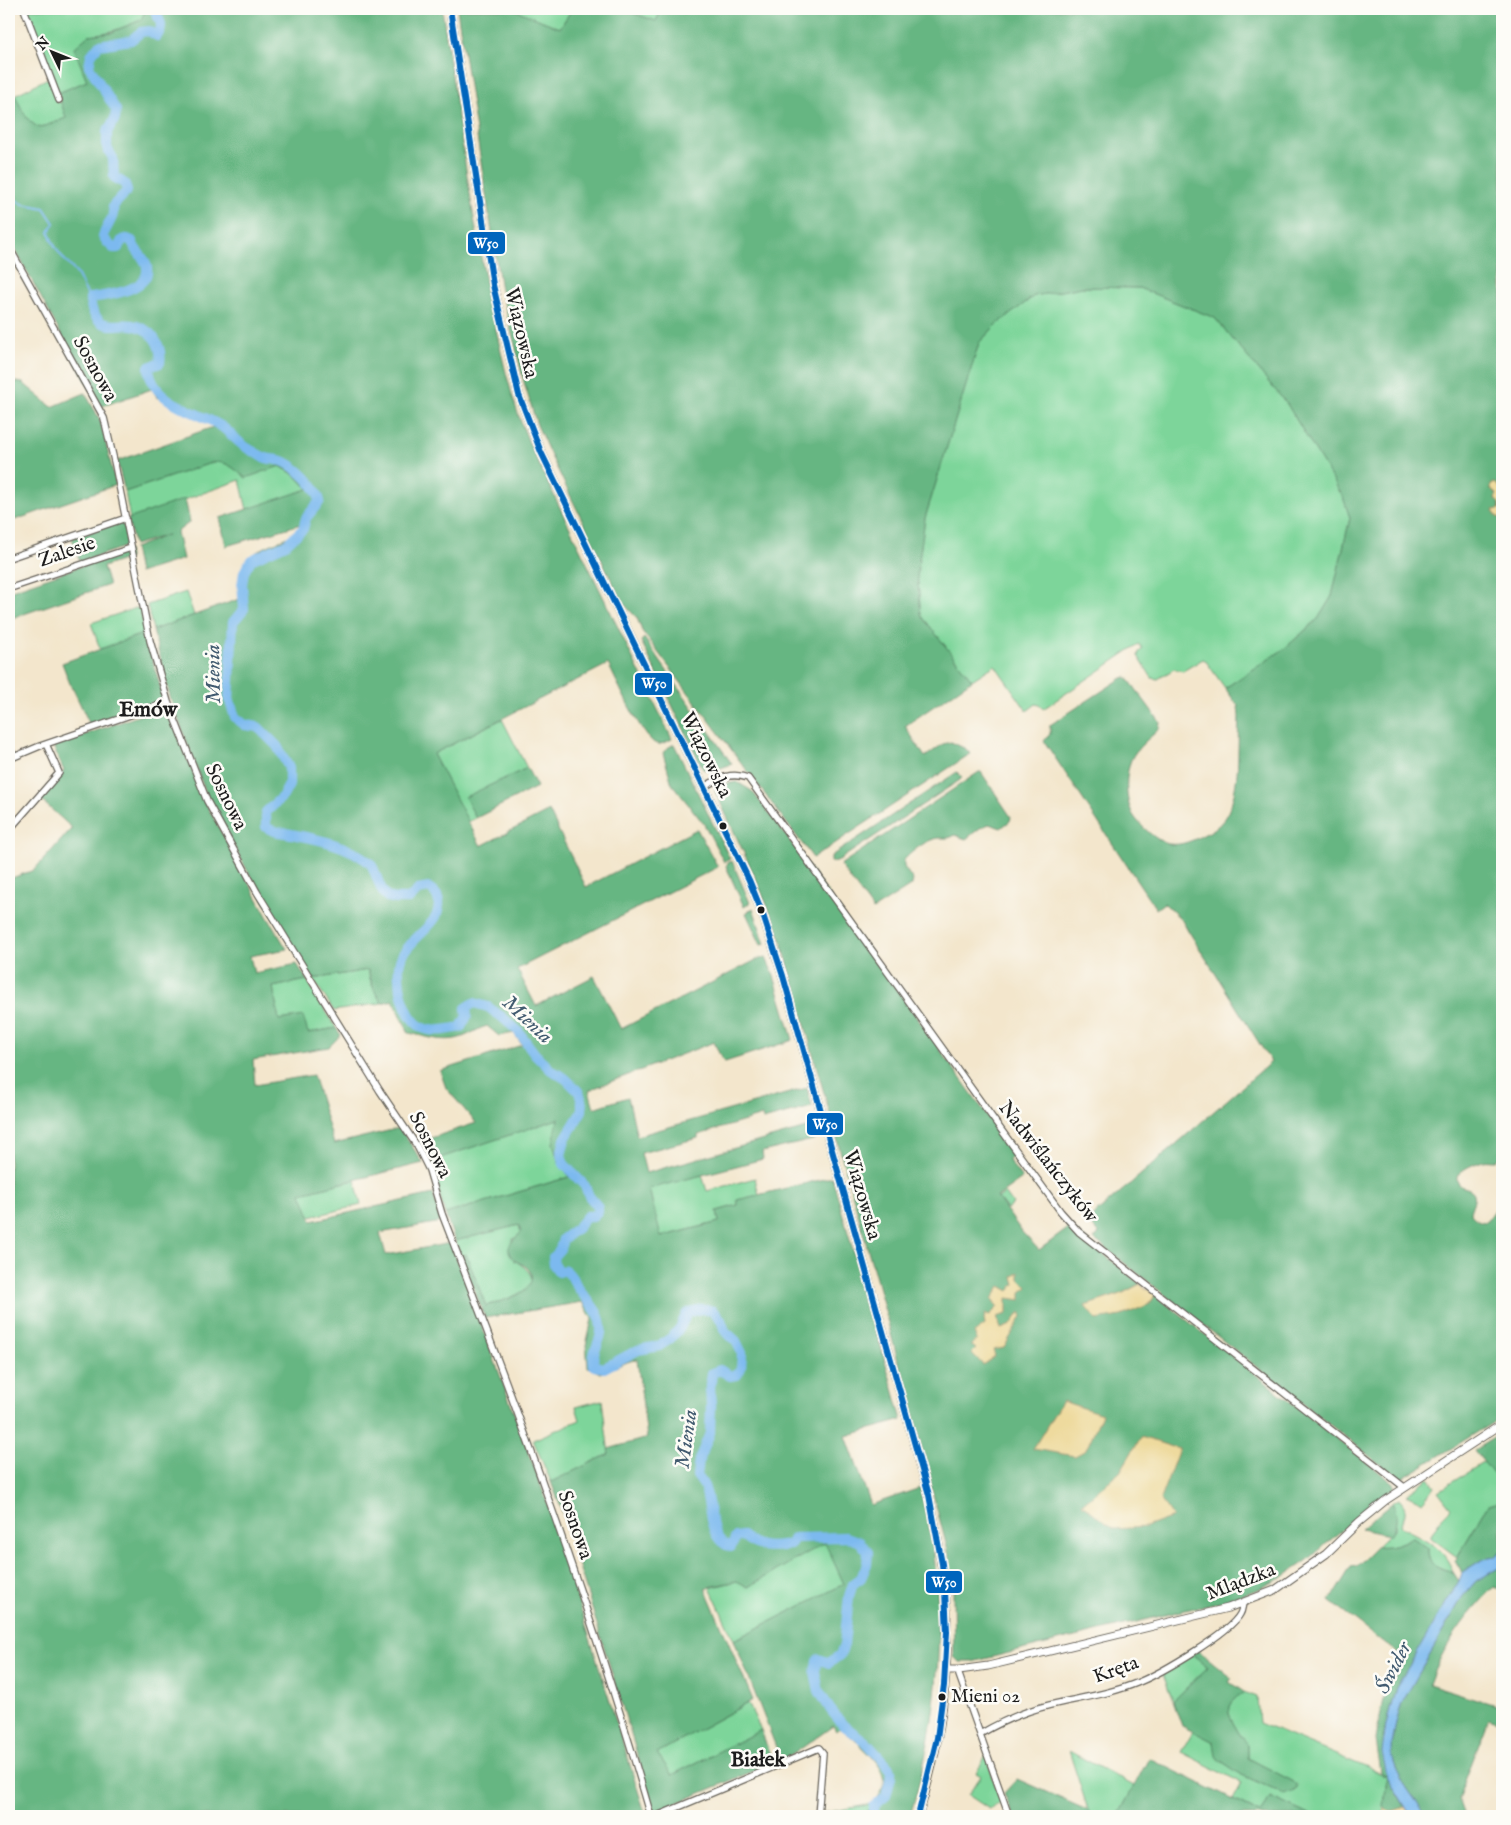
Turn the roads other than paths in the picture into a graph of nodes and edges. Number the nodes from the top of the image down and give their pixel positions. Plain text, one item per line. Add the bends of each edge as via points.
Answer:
1 (24, 9) edge
2 (450, 9) edge
3 (59, 100) dead end
4 (9, 247) edge
5 (126, 518) junction
6 (131, 548) junction
7 (9, 558) edge
8 (14, 588) dead end
9 (168, 702) junction
10 (46, 744) junction
11 (9, 747) edge
12 (11, 757) edge
13 (704, 787) junction
14 (9, 830) edge
15 (1502, 1424) edge
16 (1404, 1487) junction
17 (1243, 1603) junction
18 (946, 1670) junction
19 (959, 1670) junction
20 (980, 1734) junction
21 (651, 1816) edge
22 (658, 1816) edge
23 (818, 1816) edge
24 (918, 1816) edge
25 (1009, 1816) edge

1 - 3 street
2 - 13 main road, Wiązowska via 493,285 523,408 540,452
4 - 5 street, Sosnowa via 104,418
5 - 6 street, Sosnowa
5 - 7 street
6 - 8 street, Zalesie
6 - 9 street, Sosnowa via 150,641
9 - 10 street
9 - 21 street, Sosnowa via 207,801 257,892 429,1170 442,1214 554,1511
10 - 12 street
10 - 14 street via 59,773
11 - 12 street
13 - 16 street, Nadwiślańczyków via 728,776 748,778 1061,1212 1079,1232
13 - 18 main road, Wiązowska via 749,880 773,945 929,1495 946,1605
15 - 16 street, Mlądzka
16 - 17 street, Mlądzka via 1302,1572 1275,1590
17 - 19 street, Mlądzka via 996,1664
17 - 20 street, Kręta via 1233,1623 1216,1637 1139,1682 1096,1696 1025,1712
18 - 19 street, Mlądzka
18 - 24 main road, Wiązowska via 940,1724
19 - 20 street
20 - 25 street
22 - 23 street via 819,1748 823,1752

